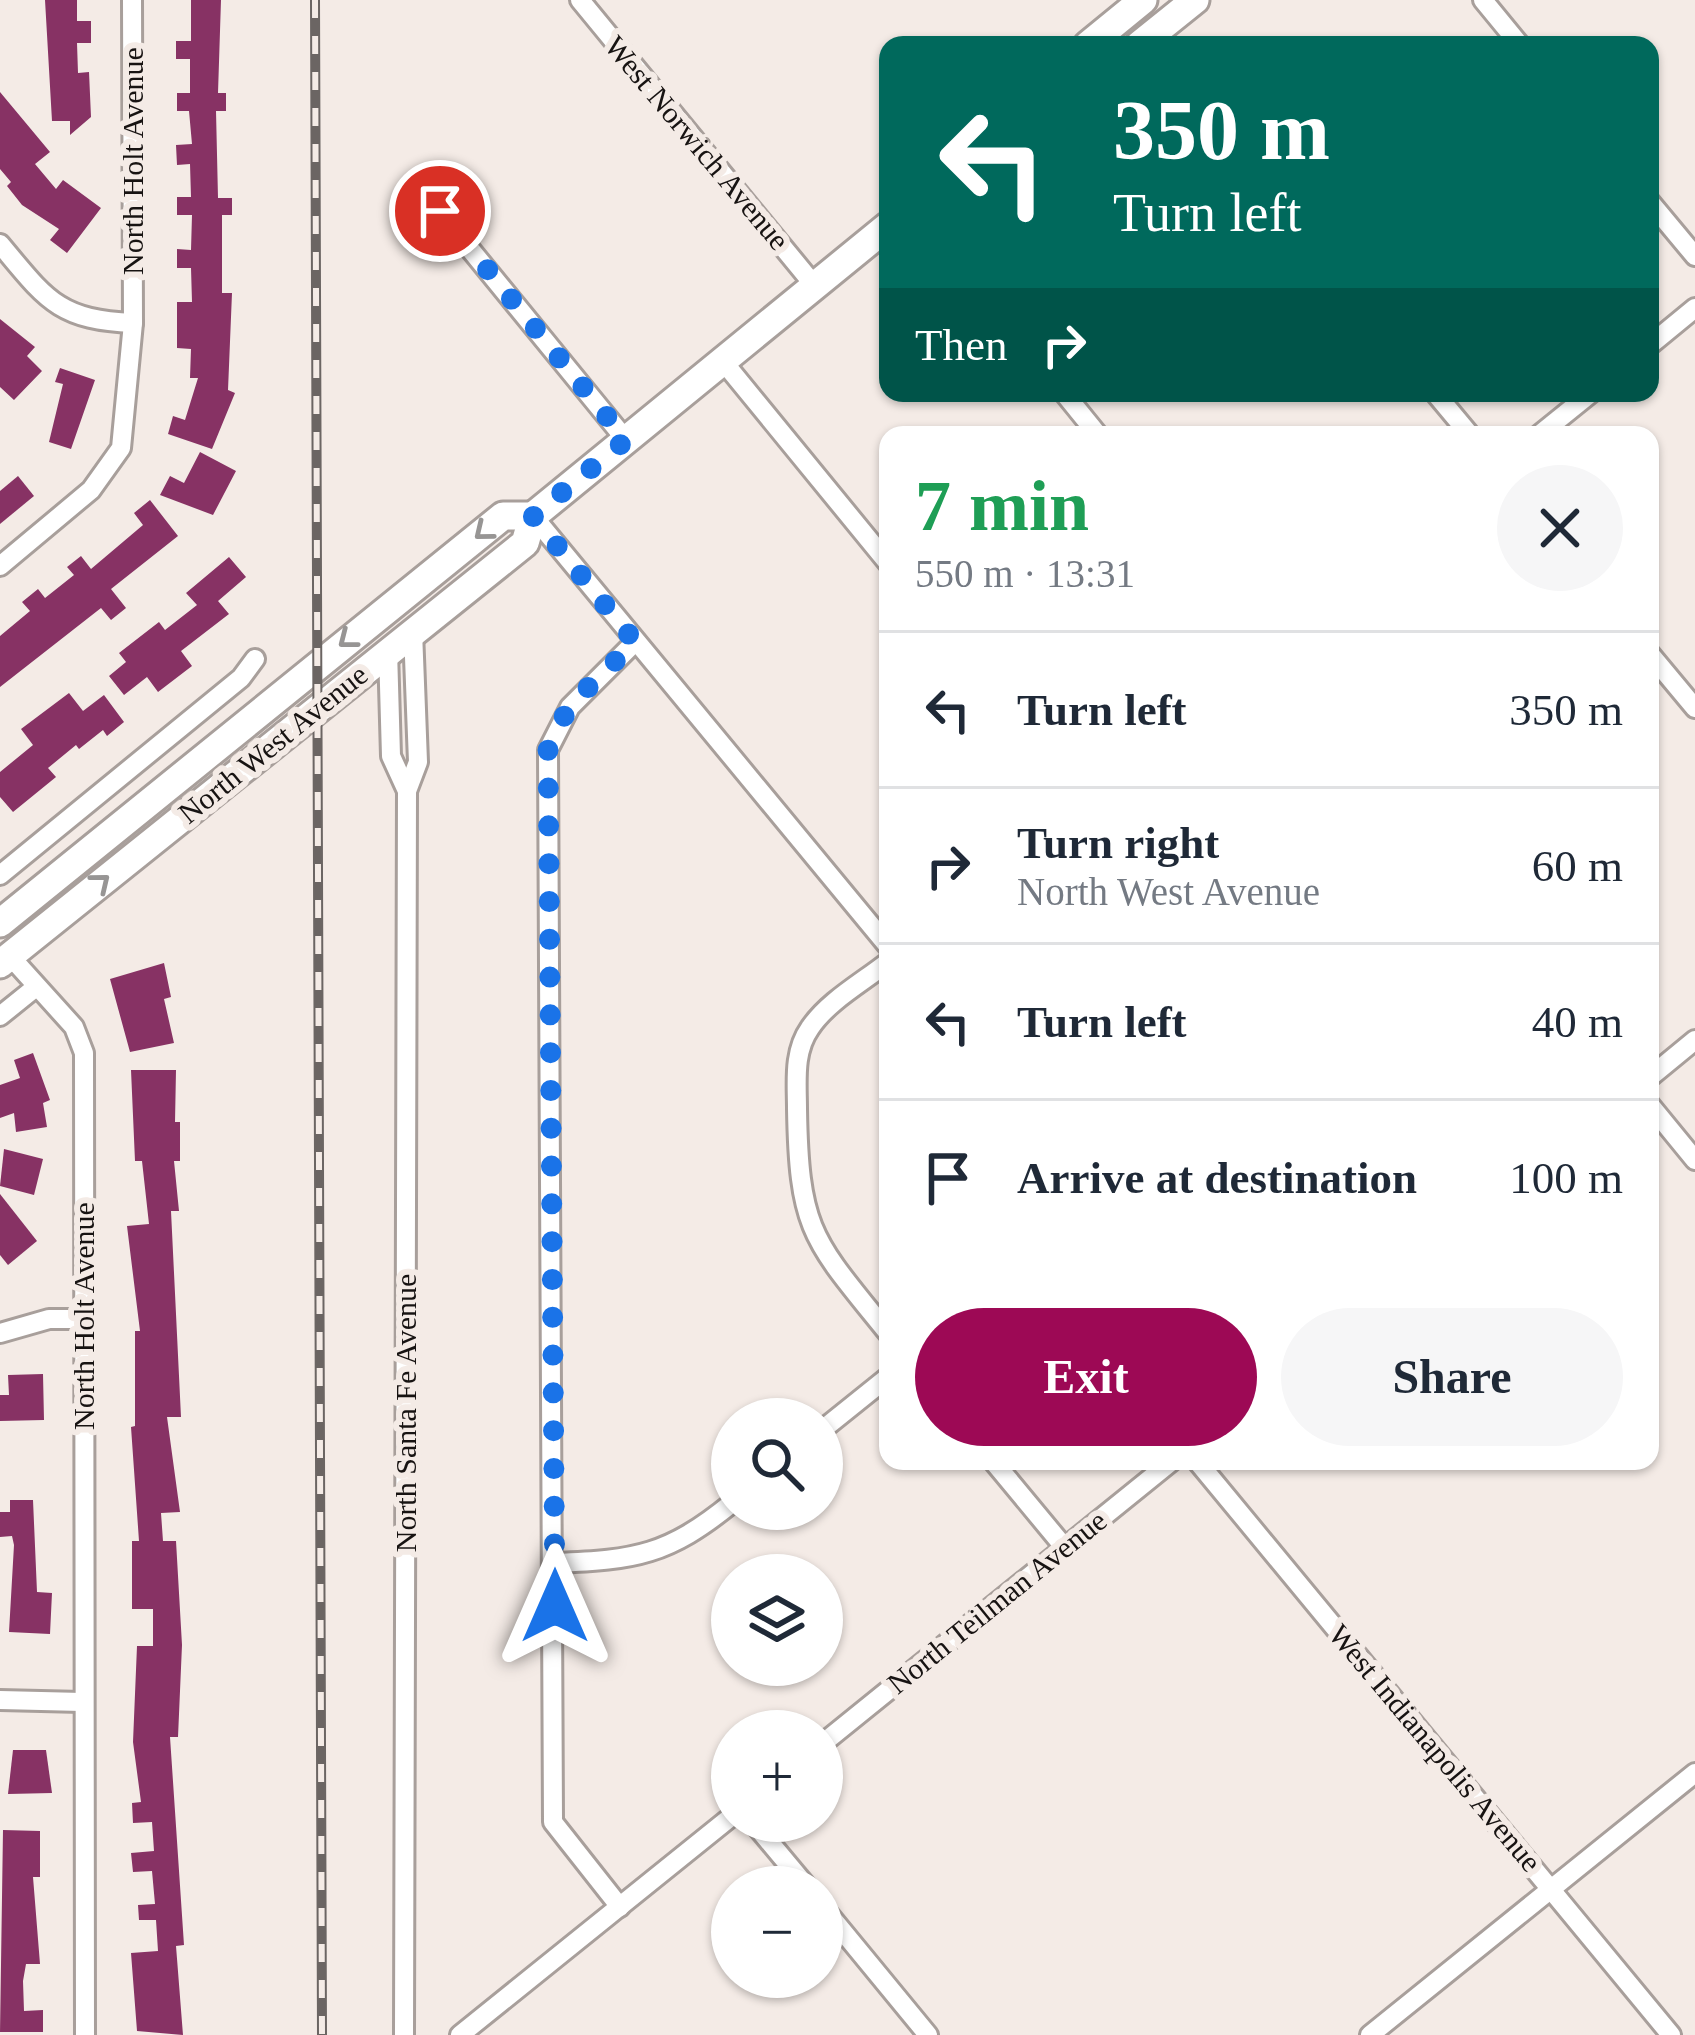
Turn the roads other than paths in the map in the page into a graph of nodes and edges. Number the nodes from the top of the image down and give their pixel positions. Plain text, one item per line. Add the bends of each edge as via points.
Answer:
1 (132, 0) edge
2 (580, 0) edge
3 (1143, 0) edge
4 (1195, 0) edge
5 (1483, 0) edge
6 (1099, 36) edge
7 (1153, 36) edge
8 (1513, 36) edge
9 (440, 211) dead end
10 (1659, 213) edge
11 (879, 233) edge
12 (0, 244) edge
13 (1695, 256) edge
14 (814, 285) junction
15 (1695, 308) edge
16 (133, 323) junction
17 (1659, 338) edge
18 (722, 360) junction
19 (1072, 402) edge
20 (1442, 402) edge
21 (1580, 402) edge
22 (1092, 426) edge
23 (1462, 426) edge
24 (1550, 426) edge
25 (626, 440) junction
26 (533, 516) junction
27 (879, 551) edge
28 (0, 566) edge
29 (439, 567) junction
30 (413, 631) junction
31 (635, 642) junction
32 (388, 650) junction
33 (255, 659) dead end
34 (1659, 665) edge
35 (1695, 709) edge
36 (407, 790) junction
37 (0, 875) edge
38 (0, 922) edge
39 (879, 935) edge
40 (3, 954) edge
41 (879, 969) edge
42 (36, 987) junction
43 (0, 1016) edge
44 (1695, 1040) edge
45 (1659, 1069) edge
46 (1659, 1116) edge
47 (1695, 1160) edge
48 (85, 1318) junction
49 (879, 1322) edge
50 (0, 1333) edge
51 (879, 1383) edge
52 (843, 1413) edge
53 (1000, 1470) edge
54 (1161, 1470) edge
55 (1204, 1470) edge
56 (711, 1519) edge
57 (1065, 1548) junction
58 (555, 1563) junction
59 (0, 1700) edge
60 (82, 1702) junction
61 (843, 1727) edge
62 (1695, 1772) edge
63 (711, 1833) edge
64 (769, 1842) edge
65 (789, 1866) edge
66 (1552, 1889) junction
67 (620, 1906) junction
68 (843, 1932) edge
69 (85, 2035) edge
70 (404, 2035) edge
71 (460, 2035) edge
72 (928, 2035) edge
73 (1370, 2035) edge
74 (1671, 2035) edge

1 - 16 street, North Holt Avenue
2 - 14 street, West Norwich Avenue
3 - 6 main road
4 - 7 main road
5 - 8 street
9 - 25 street
10 - 13 street
11 - 14 main road, North West Avenue
12 - 16 street via 63,311
14 - 18 main road, North West Avenue
15 - 17 street
16 - 28 street, North Holt Avenue via 121,448 91,490
18 - 25 main road, North West Avenue
18 - 27 street
19 - 22 street
20 - 23 street
21 - 24 street
25 - 26 main road, North West Avenue
26 -> 29 main road, North West Avenue via 502,516
26 - 30 main road, North West Avenue via 525,543
26 - 31 street
29 - 32 main road via 434,592 391,632
29 -> 38 main road, North West Avenue
30 - 32 main road, North West Avenue
30 - 36 street, North Santa Fe Avenue via 418,762
31 - 39 street
31 - 58 street via 569,706 548,750
32 - 36 street, North Santa Fe Avenue via 392,756
40 -> 32 main road, North West Avenue
33 - 37 street
34 - 35 street
36 - 70 street, North Santa Fe Avenue
40 - 42 street, North Holt Avenue
41 - 49 street via 815,1021 797,1068 805,1215
42 - 43 street
42 - 48 street, North Holt Avenue via 74,1027 84,1053
44 - 45 street
46 - 47 street
48 - 50 street
48 - 60 street, North Holt Avenue
51 - 52 street
53 - 57 street
54 - 57 street, North Teilman Avenue
55 - 66 street, West Indianapolis Avenue
56 - 58 street via 647,1557
57 - 61 street, North Teilman Avenue
58 - 67 street via 553,1822
59 - 60 street
60 - 69 street, North Holt Avenue
62 - 66 street
63 - 67 street
64 - 65 street
66 - 73 street
66 - 74 street, West Indianapolis Avenue
67 - 71 street
68 - 72 street

